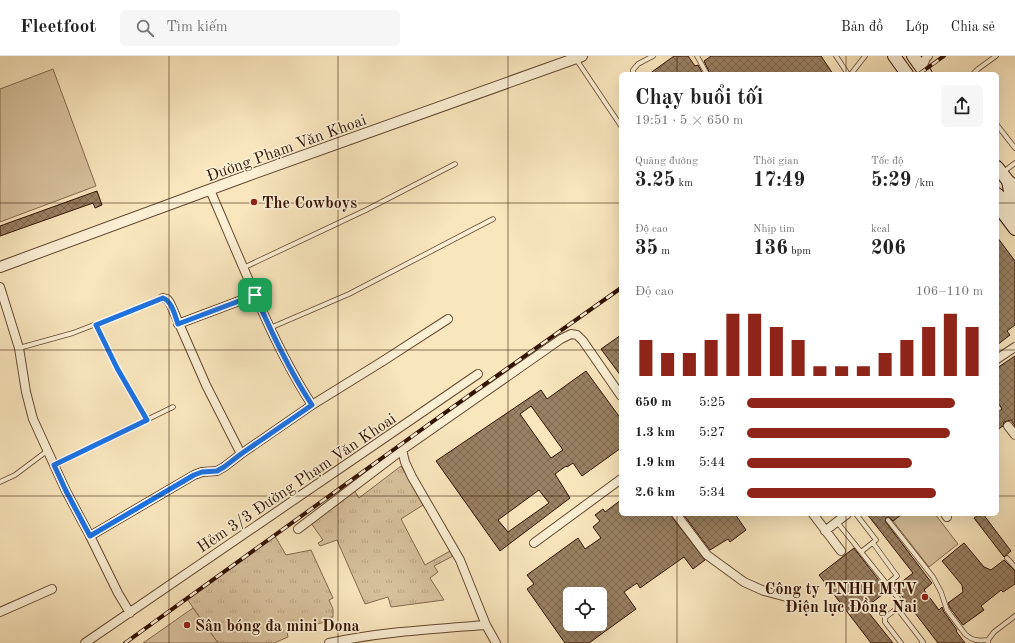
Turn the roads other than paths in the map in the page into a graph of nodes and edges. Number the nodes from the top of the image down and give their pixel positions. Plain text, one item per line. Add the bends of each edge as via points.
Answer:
1 (653, 56) edge
2 (836, 56) edge
3 (865, 56) edge
4 (894, 56) edge
5 (913, 56) edge
6 (928, 56) edge
7 (996, 56) edge
8 (579, 57) edge
9 (699, 57) edge
10 (633, 72) edge
11 (706, 72) edge
12 (848, 72) edge
13 (852, 72) edge
14 (906, 72) edge
15 (921, 72) edge
16 (975, 72) edge
17 (619, 123) edge
18 (999, 128) edge
19 (1015, 148) edge
20 (1015, 163) edge
21 (454, 164) dead end
22 (1005, 177) edge
23 (210, 190) junction
24 (999, 200) edge
25 (1015, 200) edge
26 (999, 201) edge
27 (1015, 215) edge
28 (493, 219) dead end
29 (1015, 230) edge
30 (0, 267) edge
31 (243, 268) junction
32 (0, 287) edge
33 (255, 295) junction
34 (163, 298) joint
35 (448, 319) dead end
36 (178, 324) junction
37 (96, 325) junction
38 (270, 328) junction
39 (1015, 347) edge
40 (19, 348) junction
41 (999, 358) edge
42 (478, 374) dead end
43 (619, 393) edge
44 (312, 405) junction
45 (173, 407) dead end
46 (147, 420) junction
47 (1008, 426) dead end
48 (1015, 435) edge
49 (402, 450) junction
50 (48, 451) junction
51 (241, 454) junction
52 (54, 465) junction
53 (619, 480) edge
54 (0, 482) edge
55 (677, 516) edge
56 (814, 516) edge
57 (844, 516) edge
58 (858, 516) edge
59 (888, 520) dead end
60 (837, 522) junction
61 (298, 529) dead end
62 (825, 531) junction
63 (90, 536) junction
64 (534, 543) dead end
65 (873, 543) junction
66 (841, 551) dead end
67 (861, 552) junction
68 (1008, 558) dead end
69 (1015, 567) edge
70 (887, 584) junction
71 (52, 588) dead end
72 (794, 599) dead end
73 (897, 608) junction
74 (0, 612) edge
75 (130, 613) junction
76 (1015, 616) edge
77 (486, 625) junction
78 (988, 642) edge
79 (85, 643) edge
80 (329, 643) edge
81 (496, 643) edge
82 (901, 643) edge
83 (922, 643) edge

1 - 10 lane via 638,64
2 - 12 lane
3 - 13 lane
4 - 14 main road
5 - 15 main road
6 - 15 street
7 - 16 lane
8 - 17 lane
8 - 23 street, Đường Phạm Văn Khoai
9 - 11 lane
18 - 19 lane
20 - 22 lane
21 - 31 lane via 366,210
22 - 25 main road
23 - 30 street, Đường Phạm Văn Khoai
23 - 31 street
24 - 27 main road
26 - 29 main road
28 - 38 lane via 349,294
31 - 33 street
32 - 40 street
33 - 36 street
33 - 38 street
34 - 36 street via 170,303
34 - 37 lane
35 - 44 street
36 - 51 street
37 - 40 lane
37 - 46 lane
38 - 44 street
39 - 41 street
40 - 50 street via 33,419
42 - 75 street, Hẻm 3/3 Đường Phạm Văn Khoai
43 - 49 street via 583,341 577,334 571,334
44 - 51 street
45 - 46 lane
46 - 52 lane
47 - 48 street
49 - 61 street
49 - 77 street via 412,477 460,560
50 - 52 street
50 - 54 lane via 15,475
51 - 63 street via 217,471 194,475
52 - 63 street
53 - 64 street
55 - 72 street via 706,555 744,582 764,591
56 - 62 street
57 - 60 street
58 - 65 lane via 876,540
59 - 78 lane via 933,577 947,610 965,634 977,641
60 - 62 street
60 - 67 lane
62 - 66 street
63 - 75 street
65 - 67 lane
65 - 70 lane via 898,576
67 - 70 lane
68 - 69 lane
70 - 73 lane via 898,598 900,603
71 - 74 street
73 - 82 lane via 885,618 885,622
73 - 83 lane
75 - 79 street, Hẻm 3/3 Đường Phạm Văn Khoai
76 - 78 lane via 994,632
77 - 80 street via 411,631
77 - 81 street

